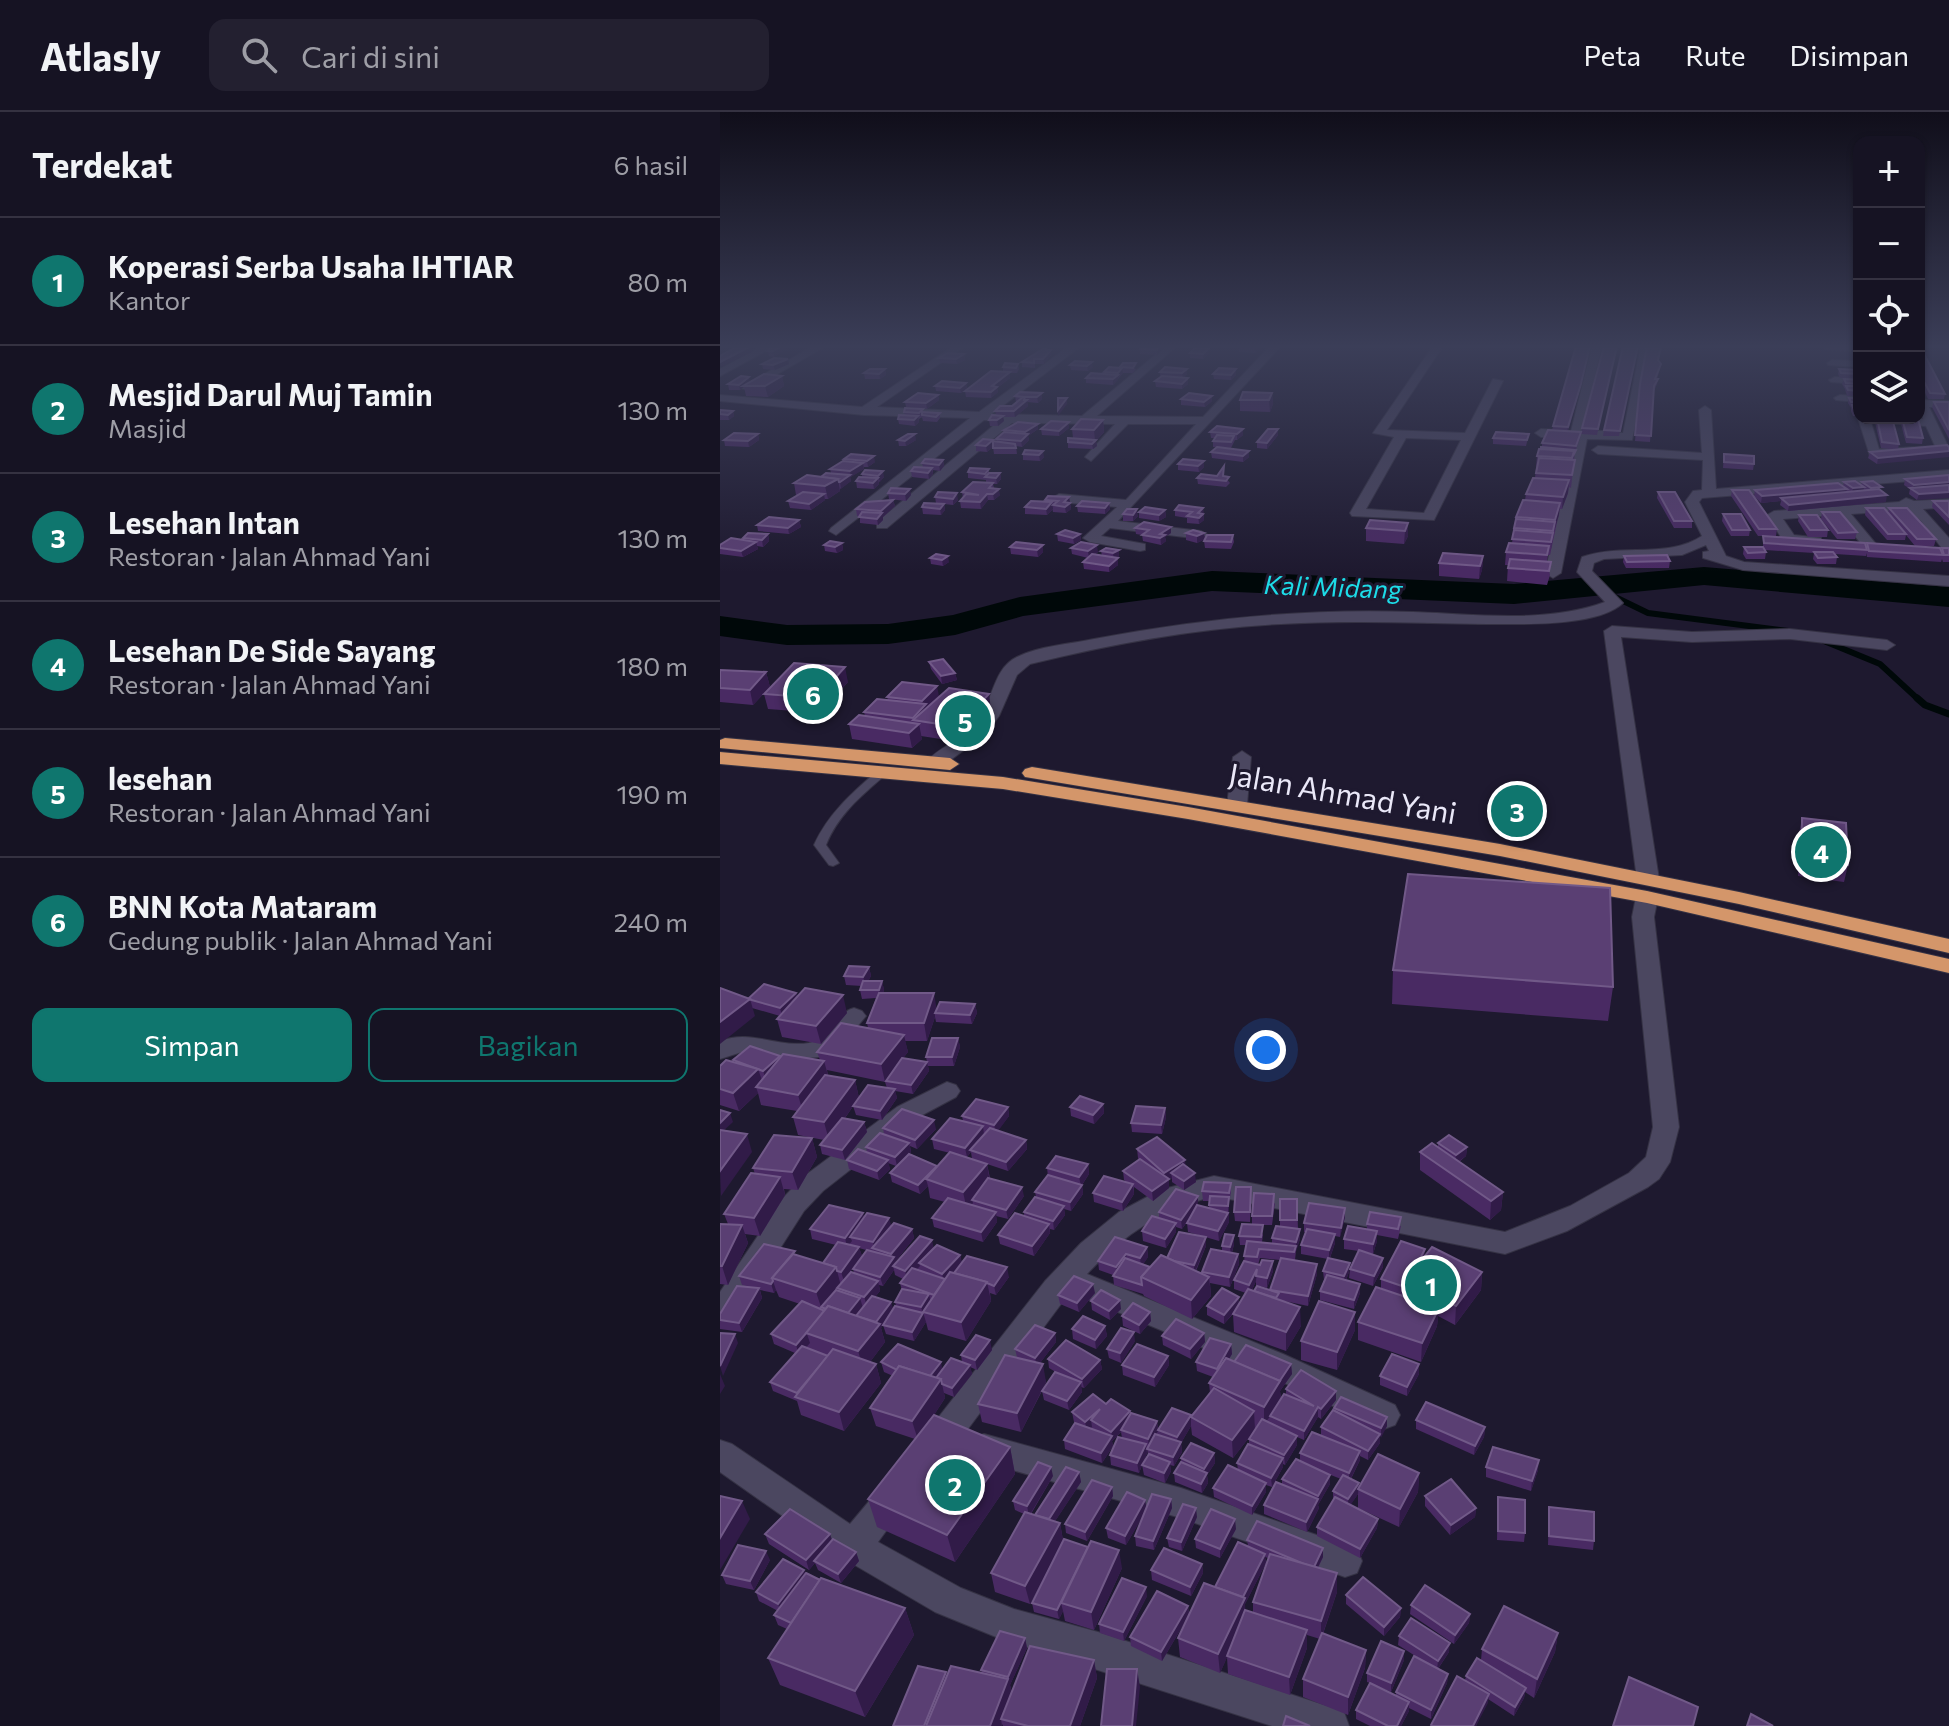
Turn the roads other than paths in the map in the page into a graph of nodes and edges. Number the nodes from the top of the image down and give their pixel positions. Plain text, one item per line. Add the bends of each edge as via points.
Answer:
1 (977, 421) edge
2 (1006, 421) edge
3 (1096, 421) edge
4 (1179, 421) edge
5 (1206, 421) edge
6 (1387, 421) edge
7 (1477, 421) edge
8 (1578, 421) edge
9 (1632, 421) edge
10 (1706, 421) edge
11 (1865, 421) edge
12 (1908, 421) edge
13 (1123, 422) junction
14 (1930, 423) joint
15 (1541, 433) dead end
16 (1402, 434) junction
17 (1581, 436) junction
18 (1469, 437) junction
19 (1565, 451) edge
20 (1584, 451) junction
21 (1091, 457) dead end
22 (1708, 457) junction
23 (1560, 470) edge
24 (1576, 471) junction
25 (1949, 474) edge
26 (1876, 479) junction
27 (1708, 492) junction
28 (1059, 498) edge
29 (1949, 503) edge
30 (1129, 504) junction
31 (1911, 506) junction
32 (1841, 511) junction
33 (1357, 513) junction
34 (1110, 524) junction
35 (882, 525) edge
36 (1347, 530) dead end
37 (836, 531) dead end
38 (1201, 535) edge
39 (1709, 537) junction
40 (1767, 537) edge
41 (1789, 539) junction
42 (1140, 547) dead end
43 (1945, 549) edge
44 (1683, 550) junction
45 (1721, 560) junction
46 (1553, 573) edge
47 (1949, 581) edge
48 (1887, 645) dead end
49 (723, 756) edge
50 (1242, 757) dead end
51 (802, 758) junction
52 (934, 763) junction
53 (880, 774) junction
54 (1237, 805) junction
55 (1496, 858) junction
56 (833, 863) dead end
57 (1647, 888) junction
58 (1949, 946) edge
59 (1949, 966) edge
60 (854, 1016) dead end
61 (720, 1051) edge
62 (947, 1091) dead end
63 (1064, 1277) junction
64 (720, 1316) edge
65 (1384, 1415) edge
66 (944, 1436) junction
67 (720, 1454) edge
68 (853, 1546) junction
69 (1345, 1561) dead end
70 (1330, 1726) edge

1 - 37 street
2 - 35 street
3 - 13 street
4 - 13 street
5 - 30 street
6 - 16 street via 1379,433
7 - 18 street
8 - 17 street
9 - 17 street via 1627,437
10 - 22 street
11 - 14 street via 1874,453 1943,449
12 - 14 street
13 - 21 street
15 - 17 street
16 - 18 street
16 - 33 street
17 - 20 street
18 - 33 street via 1429,517
19 - 20 street
20 - 22 street
20 - 24 street
22 - 27 street
23 - 24 street
24 - 46 street via 1565,490 1555,533
25 - 26 street
26 - 27 street
26 - 31 street
27 - 39 street via 1692,502
28 - 30 street
29 - 31 street
30 - 34 street
31 - 32 street
31 - 43 street via 1937,530
32 - 41 street via 1771,510
32 - 41 street via 1875,545
33 - 36 street
34 - 38 street
34 - 42 street via 1090,538
39 - 44 street
39 - 45 street
40 - 41 street
44 - 45 street
44 - 52 street via 1593,557 1584,566 1614,600 1615,605 1606,608 1511,619 1381,616 1212,626 1048,654 1014,665 987,723
45 - 47 street
48 - 57 street via 1790,634 1692,637 1613,631
49 - 51 highway
50 - 54 street
51 - 52 highway, Jalan Ahmad Yani
51 - 53 highway
52 - 54 highway, Jalan Ahmad Yani via 1065,777
53 - 55 highway via 1040,788
53 - 56 lane via 825,829 820,845
54 - 55 highway, Jalan Ahmad Yani
55 - 57 highway
57 - 58 highway
57 - 59 highway
57 - 63 street via 1643,917 1666,1127 1662,1152 1637,1181 1532,1237 1505,1243 1214,1186 1174,1196 1128,1222 1096,1244
60 - 61 street via 822,1048 798,1051 741,1042
62 - 64 street via 906,1113 813,1184 794,1204
63 - 65 street
63 - 66 street
66 - 68 street
66 - 69 street via 1181,1503
67 - 68 street
68 - 70 street via 948,1600 1014,1627

